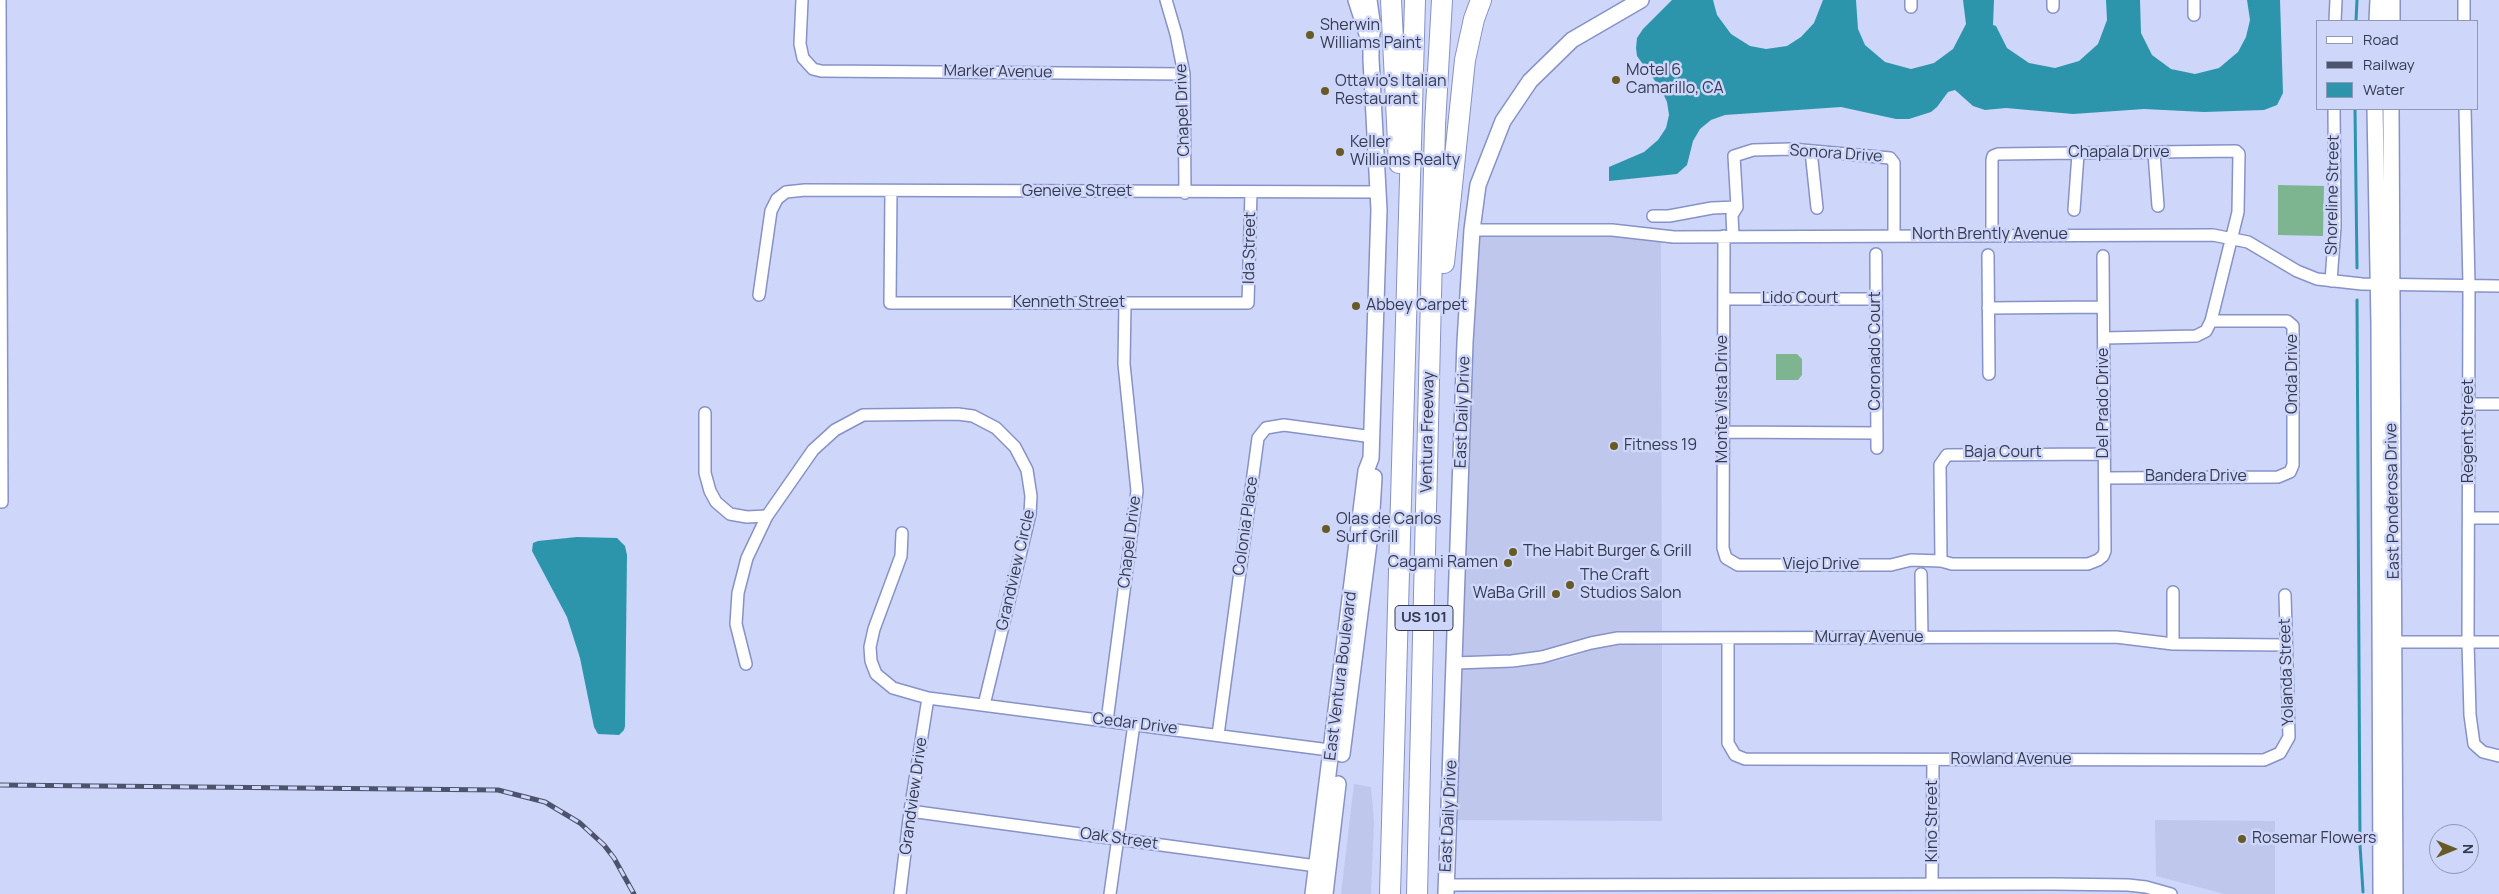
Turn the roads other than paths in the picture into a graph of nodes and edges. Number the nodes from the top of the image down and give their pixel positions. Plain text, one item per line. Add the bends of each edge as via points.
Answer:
1 (0, 0) edge
2 (802, 0) edge
3 (1166, 0) edge
4 (1356, 0) edge
5 (1369, 0) edge
6 (1391, 0) edge
7 (1414, 0) edge
8 (1442, 0) edge
9 (1481, 0) edge
10 (1641, 0) edge
11 (2194, 0) edge
12 (2336, 0) edge
13 (2378, 0) edge
14 (2392, 0) edge
15 (2464, 0) edge
16 (2194, 15) dead end
17 (2335, 20) edge
18 (2377, 20) edge
19 (2392, 20) edge
20 (2464, 20) edge
21 (1371, 39) junction
22 (1184, 74) junction
23 (2334, 110) edge
24 (2375, 110) edge
25 (2391, 110) edge
26 (2465, 110) edge
27 (1811, 151) junction
28 (2154, 153) junction
29 (2078, 154) junction
30 (1734, 156) joint
31 (891, 191) junction
32 (1251, 192) junction
33 (1379, 192) junction
34 (1185, 193) junction
35 (2158, 206) dead end
36 (1738, 207) junction
37 (1818, 208) dead end
38 (2074, 210) dead end
39 (1653, 216) dead end
40 (1472, 230) junction
41 (1894, 235) junction
42 (1992, 235) junction
43 (1729, 236) junction
44 (2233, 238) junction
45 (1407, 252) junction
46 (1876, 254) dead end
47 (1988, 254) dead end
48 (2103, 256) dead end
49 (2331, 281) junction
50 (2385, 284) junction
51 (2469, 285) junction
52 (2499, 286) edge
53 (759, 295) dead end
54 (1724, 299) junction
55 (1876, 299) junction
56 (1125, 303) junction
57 (1248, 304) joint
58 (2104, 307) junction
59 (1988, 308) junction
60 (2211, 321) junction
61 (2104, 338) junction
62 (1431, 341) junction
63 (1989, 374) dead end
64 (2469, 404) junction
65 (2499, 404) edge
66 (705, 413) dead end
67 (1722, 432) junction
68 (1877, 433) junction
69 (1372, 438) junction
70 (1877, 448) dead end
71 (2104, 454) junction
72 (2287, 474) joint
73 (2105, 478) junction
74 (0, 502) edge
75 (768, 516) junction
76 (2469, 518) junction
77 (2499, 518) edge
78 (902, 534) dead end
79 (1729, 561) joint
80 (1941, 561) junction
81 (1921, 574) dead end
82 (2172, 592) dead end
83 (2285, 595) dead end
84 (1728, 638) junction
85 (1922, 638) junction
86 (2395, 642) junction
87 (2468, 642) junction
88 (2499, 642) edge
89 (2173, 644) junction
90 (2285, 645) junction
91 (1455, 663) junction
92 (746, 664) dead end
93 (928, 698) junction
94 (984, 705) junction
95 (1107, 721) junction
96 (1134, 724) junction
97 (1218, 735) junction
98 (2284, 749) joint
99 (1337, 751) junction
100 (2499, 756) edge
101 (1933, 760) junction
102 (910, 812) junction
103 (1118, 839) junction
104 (1323, 866) junction
105 (1932, 883) junction
106 (1446, 889) edge
107 (1572, 890) edge
108 (900, 894) edge
109 (1110, 894) edge
110 (1313, 894) edge
111 (1325, 894) edge
112 (1390, 894) edge
113 (1418, 894) edge
114 (2171, 894) edge
115 (2381, 894) edge
116 (2395, 894) edge

1 - 74 street
2 - 22 street, Marker Avenue via 800,44 803,58 813,69 829,72
3 - 22 street, Chapel Drive
4 - 21 main road, East Ventura Boulevard
5 - 21 main road, East Ventura Boulevard via 1373,28
6 - 45 highway via 1396,131
7 - 45 highway, Ventura Freeway / US 101
8 - 62 highway, Ventura Freeway / US 101 via 1435,125
9 - 62 highway via 1465,60 1444,266
10 - 40 main road, East Daily Drive via 1562,48 1530,81 1512,106 1483,169
11 - 16 street
12 - 17 street
13 - 18 main road
14 - 19 main road
15 - 20 street
21 - 33 main road, East Ventura Boulevard
22 - 34 street, Chapel Drive
23 - 49 street, Shoreline Street via 2335,226
24 - 50 main road, East Ponderosa Drive
25 - 50 main road, East Ponderosa Drive
26 - 51 street, Regent Street
27 - 30 street, Sonora Drive via 1753,150
27 - 37 street
27 - 41 street, Sonora Drive via 1890,158 1894,162
28 - 29 street, Chapala Drive
28 - 35 street
28 - 44 street, Chapala Drive via 2236,151 2240,154 2240,196
29 - 38 street
29 - 42 street, Chapala Drive via 1993,156
30 - 36 street, Monte Vista Drive
31 - 34 street, Geneive Street
31 - 53 street, Geneive Street via 806,190 786,192 777,199 771,211
31 - 56 street, Kenneth Street via 890,302
32 - 33 street, Geneive Street
32 - 34 street, Geneive Street
32 - 57 street, Ida Street
33 - 69 main road, East Ventura Boulevard
36 - 39 street
36 - 43 street, Monte Vista Drive via 1732,215
40 - 43 street, North Brently Avenue via 1612,230 1666,236
40 - 91 main road, East Daily Drive via 1465,342
41 - 42 street, North Brently Avenue
41 - 43 street, North Brently Avenue
42 - 44 street, North Brently Avenue via 2183,234
43 - 54 street, Monte Vista Drive
44 - 49 street, North Brently Avenue via 2262,249 2297,271
44 - 60 street
45 - 112 highway, Ventura Freeway / US 101
46 - 55 street, Coronado Court
47 - 59 street
48 - 58 street, Del Prado Drive
49 - 50 street, North Brently Avenue
50 - 51 street, North Brently Avenue
50 - 86 main road, East Ponderosa Drive
50 - 115 main road, East Ponderosa Drive
51 - 52 street, North Brently Avenue
51 - 64 street, Regent Street
54 - 55 street, Lido Court
54 - 67 street, Monte Vista Drive
55 - 68 street, Coronado Court
56 - 57 street, Kenneth Street
56 - 95 street, Chapel Drive via 1124,364 1137,490
58 - 59 street
58 - 61 street, Del Prado Drive
59 - 63 street
60 - 61 street via 2206,331 2196,336
60 - 72 street, Onda Drive via 2287,321 2293,326 2293,465
61 - 71 street, Del Prado Drive
62 - 113 highway, Ventura Freeway / US 101
64 - 65 street
64 - 76 street, Regent Street
66 - 75 street via 705,473 716,502 730,514
67 - 68 street
67 - 79 street, Monte Vista Drive via 1723,548
68 - 70 street, Coronado Court
69 - 97 street, Colonia Place via 1284,425 1266,428 1258,438
69 - 99 main road, East Ventura Boulevard
71 - 73 street, Del Prado Drive
71 - 80 street, Baja Court via 1946,455 1940,465
72 - 73 street, Bandera Drive via 2278,477
73 - 80 street, Del Prado Drive via 2105,551 2098,560 2088,564 1952,564
75 - 92 street, Grandview Circle via 747,558 738,594 736,624
75 - 94 street, Grandview Circle via 813,450 854,418 872,414 958,414 981,420 1003,434 1020,454 1027,470 1031,505
76 - 77 street
76 - 87 street, Regent Street
78 - 93 street, Cedar Drive via 901,556 871,637 871,661 876,674 893,688
79 - 80 street, Viejo Drive via 1738,565 1891,565 1914,560
81 - 85 street
82 - 89 street
83 - 90 street, Yolanda Street
84 - 85 street, Murray Avenue
84 - 91 street, Murray Avenue via 1618,638 1542,657
84 - 101 street, Rowland Avenue via 1728,737 1735,755 1749,760
85 - 89 street, Murray Avenue via 2116,637
86 - 87 street
86 - 116 main road, East Ponderosa Drive
87 - 88 street
87 - 100 street, Regent Street via 2474,744 2480,750
89 - 90 street, Murray Avenue
90 - 98 street, Yolanda Street via 2289,737
91 - 106 main road, East Daily Drive
93 - 94 street, Cedar Drive
93 - 102 street, Grandview Drive
94 - 95 street, Cedar Drive
95 - 96 street, Cedar Drive
96 - 97 street, Cedar Drive
96 - 103 street
97 - 99 street, Cedar Drive
98 - 101 street, Rowland Avenue via 2264,760
99 - 104 main road, East Ventura Boulevard
101 - 105 street, Kino Street
102 - 103 street, Oak Street
102 - 108 street, Grandview Drive
103 - 104 street, Oak Street
103 - 109 street
104 - 110 main road, East Ventura Boulevard
104 - 111 main road, East Ventura Boulevard
105 - 107 street
105 - 114 street via 2128,885
106 - 107 street

